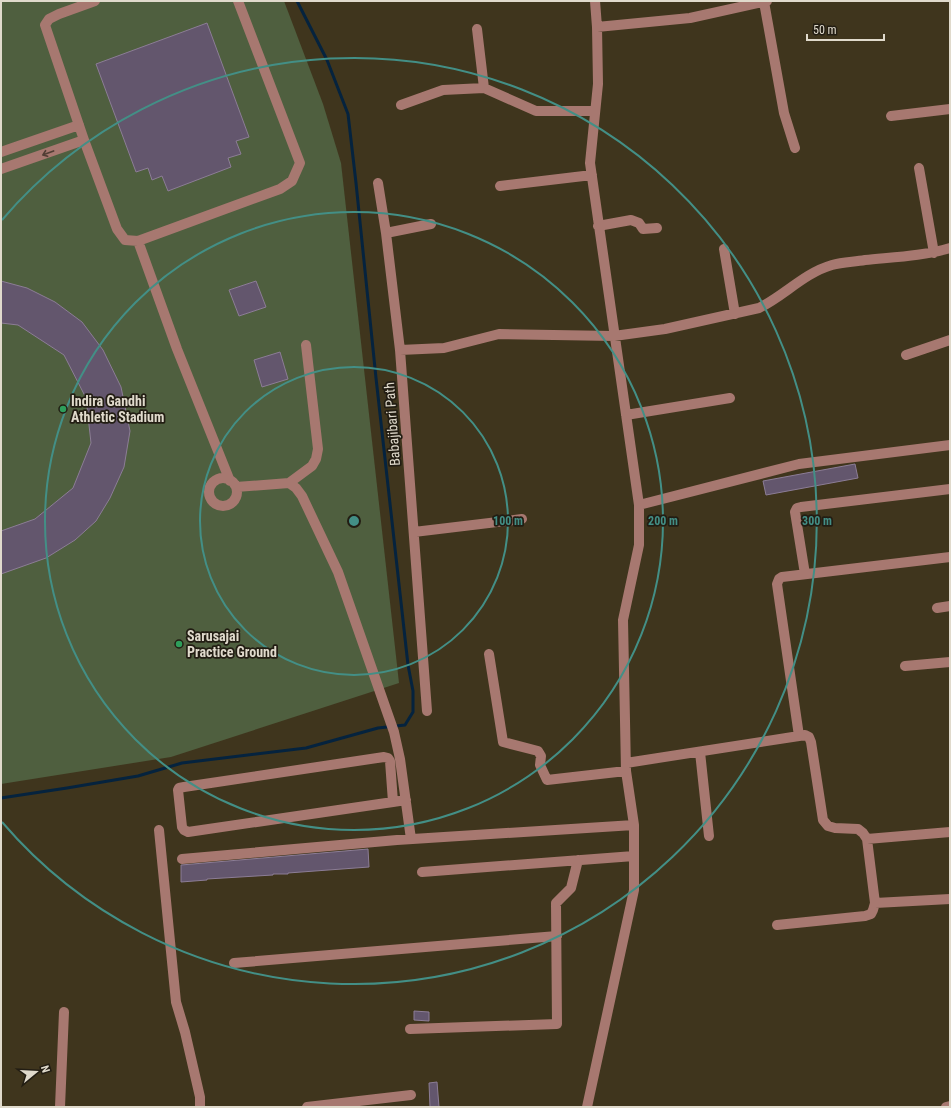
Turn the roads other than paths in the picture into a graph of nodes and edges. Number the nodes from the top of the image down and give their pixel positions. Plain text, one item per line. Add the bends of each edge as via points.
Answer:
1 (95, 1) edge
2 (238, 1) edge
3 (595, 1) edge
4 (766, 1) edge
5 (597, 27) junction
6 (477, 29) dead end
7 (484, 88) junction
8 (401, 105) dead end
9 (950, 109) edge
10 (595, 112) junction
11 (891, 116) dead end
12 (79, 125) junction
13 (84, 140) junction
14 (795, 148) dead end
15 (1, 152) edge
16 (919, 168) dead end
17 (1, 170) edge
18 (592, 175) junction
19 (378, 183) dead end
20 (500, 186) dead end
21 (430, 224) dead end
22 (598, 226) junction
23 (657, 228) dead end
24 (386, 233) junction
25 (138, 241) junction
26 (950, 248) edge
27 (724, 249) dead end
28 (934, 253) junction
29 (735, 314) junction
30 (614, 336) junction
31 (950, 340) edge
32 (306, 345) dead end
33 (400, 350) junction
34 (906, 354) dead end
35 (730, 398) dead end
36 (626, 416) junction
37 (950, 445) edge
38 (289, 483) junction
39 (950, 489) edge
40 (639, 505) junction
41 (522, 519) dead end
42 (414, 532) junction
43 (950, 557) edge
44 (805, 574) junction
45 (950, 606) edge
46 (937, 608) dead end
47 (489, 654) dead end
48 (950, 662) edge
49 (904, 666) dead end
50 (427, 711) dead end
51 (799, 736) junction
52 (700, 752) junction
53 (626, 767) junction
54 (406, 800) junction
55 (393, 802) junction
56 (634, 825) junction
57 (160, 830) dead end
58 (950, 832) edge
59 (709, 836) dead end
60 (411, 839) junction
61 (867, 839) junction
62 (634, 856) junction
63 (182, 859) dead end
64 (578, 860) junction
65 (422, 872) dead end
66 (950, 899) edge
67 (874, 903) junction
68 (777, 924) dead end
69 (557, 936) junction
70 (234, 963) dead end
71 (64, 1012) dead end
72 (410, 1029) dead end
73 (411, 1095) dead end
74 (950, 1106) edge
75 (60, 1107) edge
76 (200, 1107) edge
77 (307, 1107) edge
78 (587, 1107) edge
79 (946, 1107) edge

1 - 12 street via 59,14 49,19 46,25
2 - 25 street via 300,163 292,181 280,189
3 - 5 street
4 - 5 street via 690,18
4 - 14 street via 784,113
5 - 10 street via 598,84
6 - 7 street
7 - 8 street via 443,90
7 - 10 street via 536,110
9 - 11 street
10 - 18 street via 590,163
12 - 13 street
12 - 15 street
13 -> 17 street
13 - 25 street via 117,229 125,240
16 - 28 street
18 - 20 street
18 - 22 street
19 - 24 street, Babajibari Path
21 - 24 street
22 - 23 street via 631,220 639,223 643,229
22 - 30 street
24 - 33 street, Babajibari Path
25 - 38 street via 177,349 233,484
26 - 28 street
27 - 29 street
28 - 29 street via 848,262 822,268 770,303
29 - 30 street via 665,329
30 - 33 street via 500,334 444,348
30 - 36 street
31 - 34 street
32 - 38 street via 318,449 312,466
33 - 42 street, Babajibari Path
35 - 36 street
36 - 40 street
37 - 40 street via 799,464
38 - 54 street via 302,496 338,572 394,732
39 - 44 street via 797,508 795,512
40 - 53 street via 639,545 624,620
41 - 42 street
42 - 50 street, Babajibari Path
43 - 44 street
44 - 51 street via 782,577 777,584
45 - 46 street
47 - 53 street via 502,742 538,751 541,756 540,765 547,780
48 - 49 street
51 - 52 street
51 - 61 street via 805,735 811,742 823,820 834,828 858,829
52 - 53 street
52 - 59 street
53 - 56 street
54 - 55 street
54 - 60 street
55 - 55 street via 188,832 182,827 178,790 184,787 388,758
56 - 60 street
56 - 62 street
57 - 76 street via 176,1002 199,1090
58 - 61 street
60 - 63 street
61 - 67 street
62 - 64 street
62 - 78 street via 634,890
64 - 65 street
64 - 69 street via 571,888 556,903
66 - 67 street
67 - 68 street via 871,914 865,916
69 - 70 street
69 - 72 street via 557,1024
71 - 75 street
73 - 77 street
74 - 79 street

